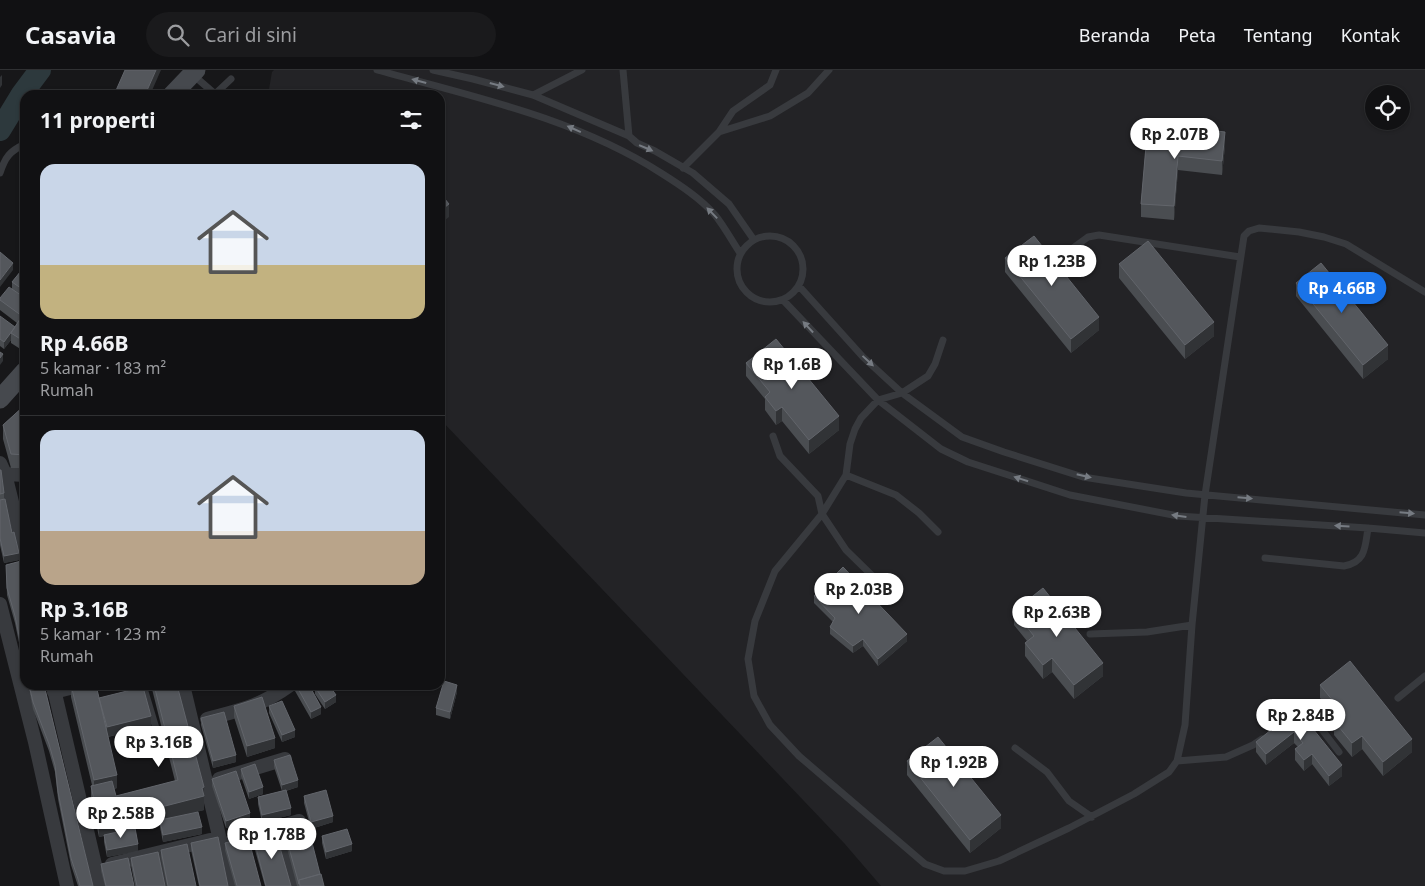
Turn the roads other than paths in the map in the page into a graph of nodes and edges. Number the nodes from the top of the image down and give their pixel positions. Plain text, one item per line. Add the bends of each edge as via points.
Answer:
1 (377, 70) edge
2 (433, 70) edge
3 (582, 70) edge
4 (623, 70) edge
5 (776, 70) edge
6 (829, 70) edge
7 (194, 72) edge
8 (231, 79) dead end
9 (177, 90) edge
10 (210, 90) edge
11 (220, 90) edge
12 (532, 95) junction
13 (719, 132) junction
14 (629, 136) junction
15 (20, 146) edge
16 (683, 168) junction
17 (0, 173) edge
18 (754, 240) junction
19 (740, 253) junction
20 (1062, 256) dead end
21 (1240, 257) junction
22 (799, 286) junction
23 (1425, 292) edge
24 (784, 300) junction
25 (943, 340) dead end
26 (20, 377) edge
27 (902, 393) junction
28 (0, 399) edge
29 (878, 400) junction
30 (773, 436) dead end
31 (2, 469) edge
32 (20, 474) edge
33 (846, 476) junction
34 (1205, 494) junction
35 (822, 514) junction
36 (1425, 515) edge
37 (1203, 519) junction
38 (1368, 528) junction
39 (938, 532) dead end
40 (1425, 533) edge
41 (20, 536) edge
42 (1265, 558) dead end
43 (894, 597) dead end
44 (0, 604) edge
45 (1192, 625) junction
46 (1090, 634) dead end
47 (1425, 676) edge
48 (20, 685) edge
49 (21, 690) edge
50 (54, 690) edge
51 (144, 690) edge
52 (184, 690) edge
53 (283, 690) edge
54 (1398, 698) dead end
55 (1286, 721) edge
56 (192, 724) junction
57 (158, 735) dead end
58 (1266, 735) edge
59 (1015, 748) dead end
60 (1339, 752) dead end
61 (285, 759) edge
62 (1177, 761) junction
63 (206, 783) junction
64 (1092, 817) junction
65 (301, 821) edge
66 (277, 828) junction
67 (220, 841) junction
68 (158, 853) junction
69 (96, 868) junction
70 (67, 886) edge
71 (100, 886) edge
72 (165, 886) edge
73 (230, 886) edge
74 (292, 886) edge

19 -> 1 lane via 715,215 685,188 613,146 518,108
2 -> 12 lane
3 - 12 lane
4 - 14 lane
5 - 13 lane via 770,85 733,111
6 - 13 lane via 808,93 770,116
7 - 9 street
7 - 10 lane
8 - 11 lane
12 - 14 lane
13 - 16 lane
14 -> 16 lane
15 - 17 lane via 13,149 4,161
16 - 18 lane via 729,204
18 - 19 lane
18 - 22 lane via 770,235 787,240 800,253 804,270
19 - 24 lane via 736,264 737,276 749,296 772,303
20 - 21 lane via 1088,238 1100,235
21 - 23 lane via 1244,236 1249,231 1259,228 1299,232 1346,244
21 - 34 lane
22 - 24 lane
22 -> 27 lane via 863,357
29 -> 24 lane
25 - 27 lane via 928,376
26 - 28 street
27 - 29 lane
27 -> 34 lane via 962,436 1004,452 1083,477
29 - 33 lane via 854,429
37 -> 29 lane via 1070,495 968,462 941,449
30 - 35 lane via 780,456 818,496
31 - 32 street
31 - 41 street
33 - 35 lane
33 - 39 lane via 896,495
34 -> 36 lane
34 - 37 lane
35 - 43 lane via 846,550
35 - 64 lane via 775,571 755,621 748,659 754,696 770,725 799,756 925,864 944,871 965,871 999,861
38 -> 37 lane
37 - 45 lane
38 - 40 lane
38 - 42 lane via 1364,551 1358,562 1351,565
44 - 48 street
45 - 46 lane via 1147,632
45 - 62 lane via 1185,725
47 - 54 lane
49 - 70 street
50 - 69 street
51 - 57 lane
52 - 56 street
53 - 56 street via 254,706
55 - 60 lane via 1295,712 1303,710 1310,714
56 - 63 street
58 - 62 lane via 1254,745 1226,757
59 - 64 lane via 1047,772 1069,800
61 - 63 street
62 - 64 lane via 1156,782
63 - 67 street
65 - 66 street
66 - 67 street
66 - 74 street
67 - 68 street
67 - 73 street
68 - 69 street
68 - 72 street
69 - 71 street

